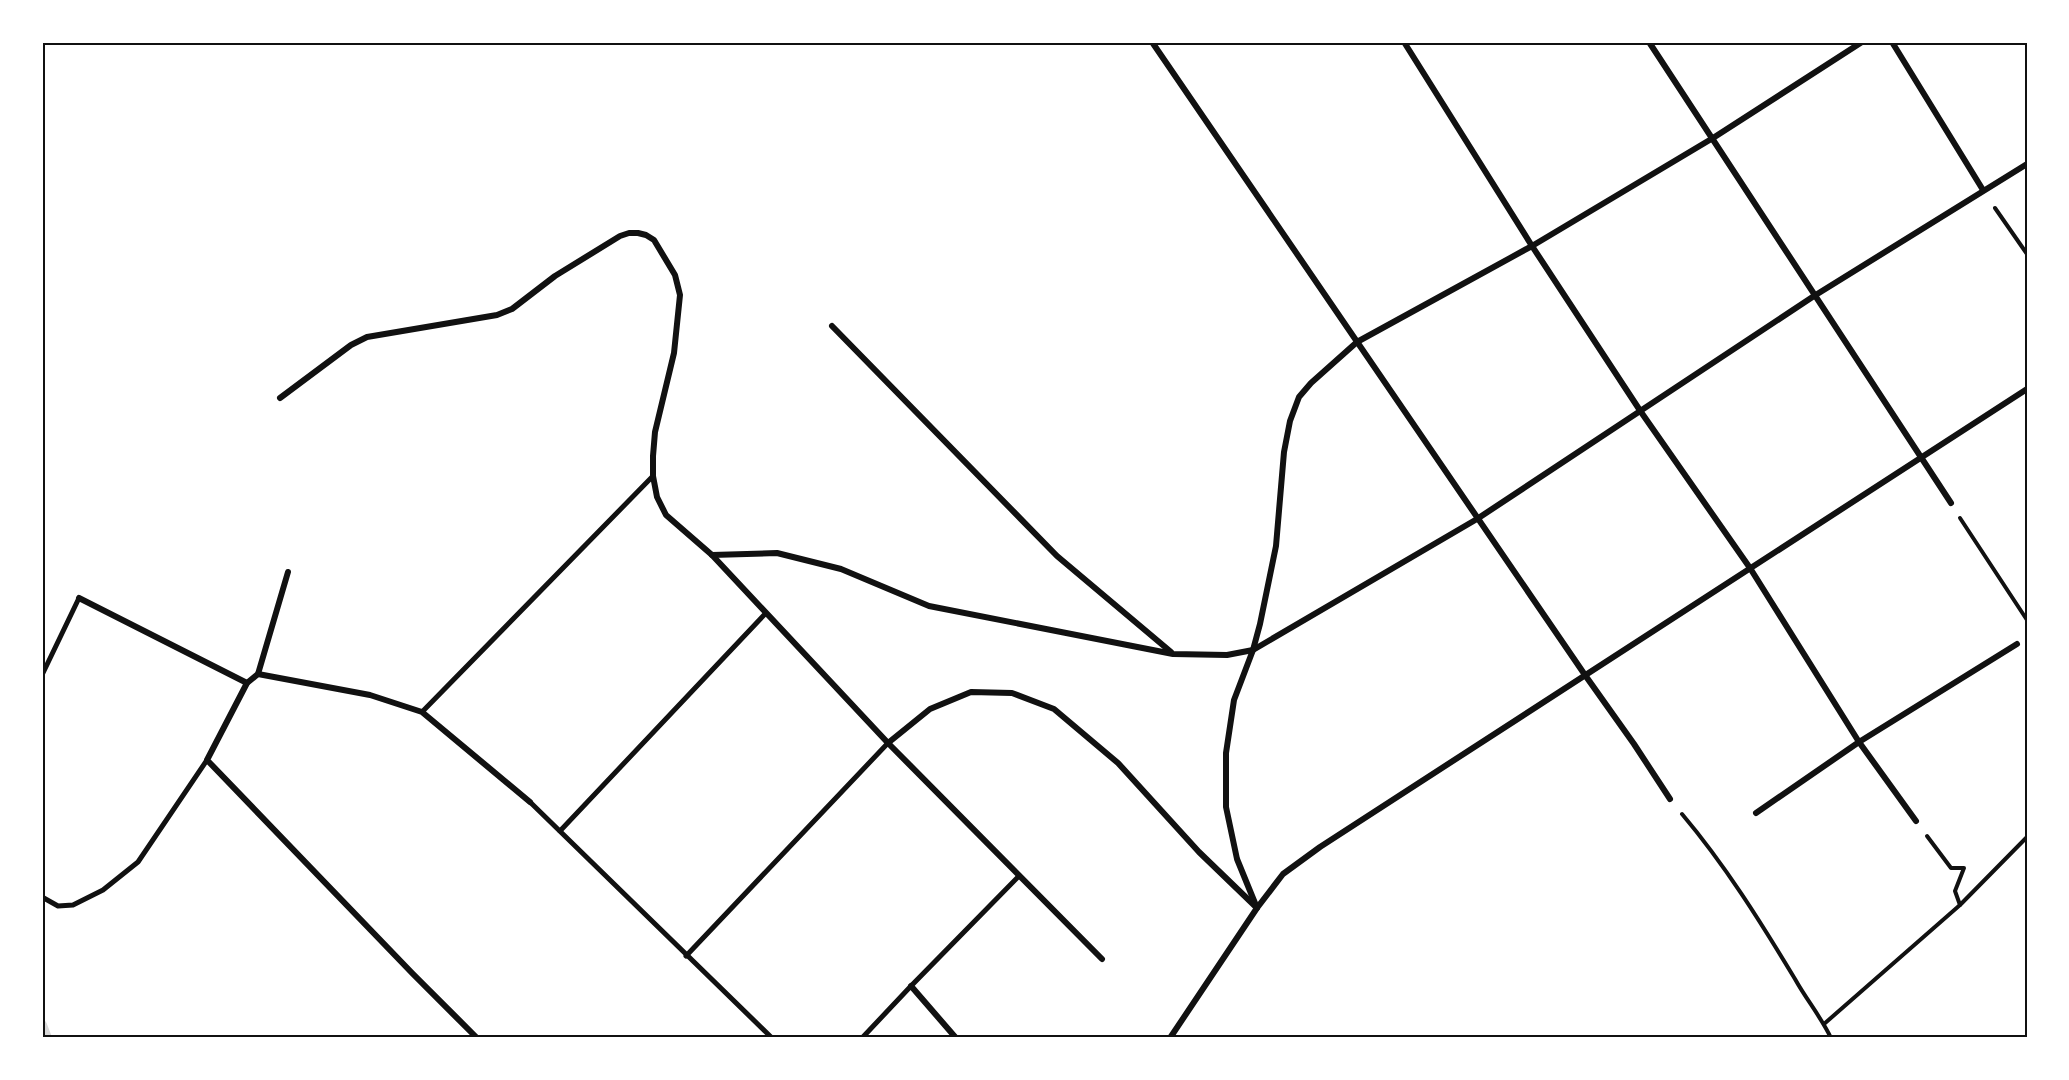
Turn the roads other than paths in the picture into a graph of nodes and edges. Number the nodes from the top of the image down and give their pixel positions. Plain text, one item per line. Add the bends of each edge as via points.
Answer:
1 (1152, 42) edge
2 (1404, 42) edge
3 (1649, 42) edge
4 (1862, 42) edge
5 (1892, 42) edge
6 (1713, 138) junction
7 (2027, 164) edge
8 (1983, 190) junction
9 (1532, 246) junction
10 (1814, 296) junction
11 (832, 326) dead end
12 (1357, 342) junction
13 (2027, 389) edge
14 (280, 398) dead end
15 (1641, 412) junction
16 (1920, 458) junction
17 (653, 476) junction
18 (1951, 503) road end
19 (1477, 519) junction
20 (712, 555) junction
21 (1750, 568) junction
22 (288, 572) dead end
23 (79, 597) joint
24 (765, 614) junction
25 (2017, 644) dead end
26 (1253, 650) junction
27 (1173, 654) junction
28 (258, 674) junction
29 (42, 675) edge
30 (1585, 675) junction
31 (247, 683) junction
32 (422, 712) junction
33 (1858, 742) junction
34 (888, 743) junction
35 (207, 760) junction
36 (1670, 799) road end
37 (530, 802) joint
38 (1756, 813) dead end
39 (1916, 821) road end
40 (560, 831) junction
41 (1019, 876) junction
42 (42, 897) edge
43 (1257, 908) junction
44 (686, 956) junction
45 (1102, 959) dead end
46 (910, 986) junction
47 (477, 1038) edge
48 (772, 1038) edge
49 (862, 1038) edge
50 (956, 1038) edge
51 (1170, 1038) edge

1 - 12 street
2 - 9 street
3 - 6 street
4 - 6 street
5 - 8 street
6 - 9 street
6 - 10 street
7 - 8 street
8 - 10 street
9 - 12 street
9 - 15 street
10 - 15 street
10 - 16 street
11 - 27 street via 1057,556
12 - 19 street
12 - 26 street via 1299,397 1290,421 1276,546
13 - 16 street
14 - 17 street via 367,337 497,315 512,309 555,276 620,236 638,233 654,240 675,275 680,295 674,353 655,432
15 - 19 street
15 - 21 street
16 - 18 street
16 - 21 street
17 - 20 street via 666,515
17 - 32 street
19 - 26 street
19 - 30 street
20 - 24 street
20 - 27 street via 777,553 841,569 929,606
21 - 30 street
21 - 33 street
22 - 28 street
23 - 29 street
23 - 31 street
24 - 34 street
24 - 40 street
25 - 33 street
26 - 27 street via 1227,655
26 - 43 street via 1234,700 1226,753 1226,807 1238,859
28 - 31 street
28 - 32 street via 370,695
30 - 36 street
30 - 43 street via 1320,847 1283,874
31 - 35 street
32 - 37 street
33 - 38 street
33 - 39 street
34 - 41 street
34 - 43 street via 930,709 971,693 1012,693 1054,709 1118,764
34 - 44 street
35 - 42 street via 138,862 103,890 73,905 58,906
35 - 47 street
37 - 40 street
40 - 44 street
41 - 45 street
41 - 46 street
43 - 51 street
44 - 48 street
46 - 49 street
46 - 50 street

